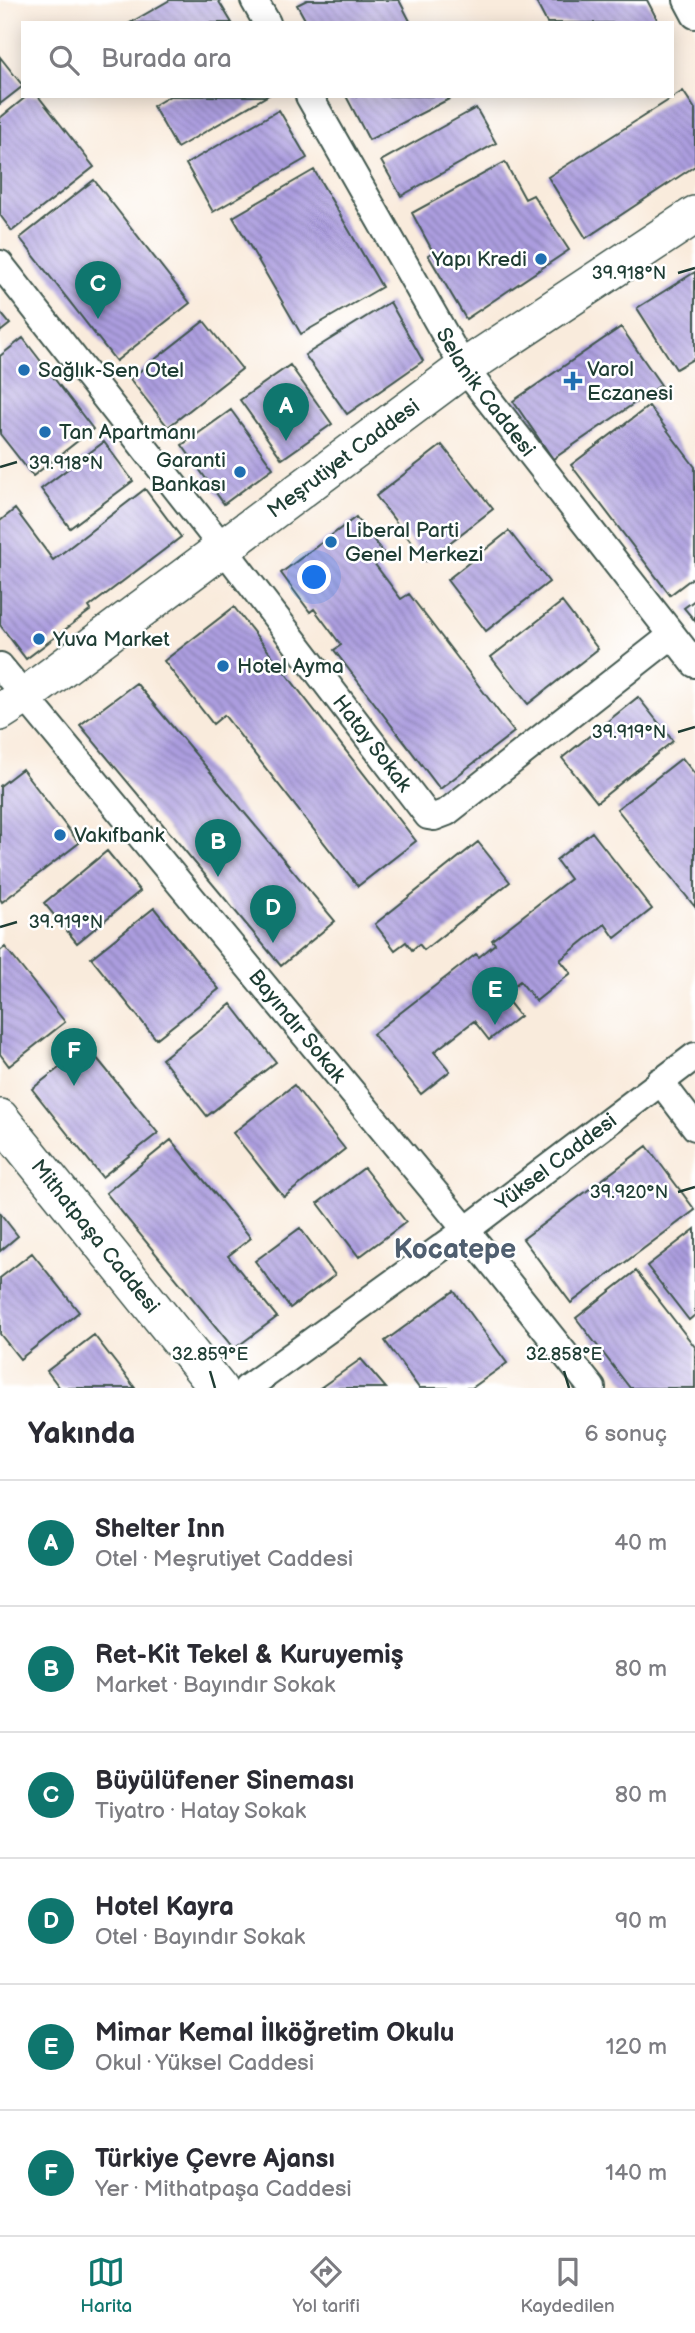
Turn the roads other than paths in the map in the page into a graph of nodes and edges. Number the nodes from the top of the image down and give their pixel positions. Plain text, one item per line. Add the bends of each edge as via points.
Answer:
1 (254, 0) edge
2 (687, 0) edge
3 (695, 16) edge
4 (266, 21) edge
5 (310, 98) edge
6 (695, 215) edge
7 (0, 264) edge
8 (464, 368) junction
9 (223, 548) junction
10 (671, 636) junction
11 (695, 664) edge
12 (0, 666) edge
13 (13, 704) edge
14 (695, 1056) edge
15 (660, 1081) junction
16 (0, 1118) edge
17 (695, 1126) edge
18 (466, 1230) junction
19 (218, 1388) edge
20 (247, 1388) edge
21 (593, 1388) edge

1 - 4 street
2 - 3 street
5 - 8 street, Selanik Caddesi
6 - 8 main road, Meşrutiyet Caddesi
7 - 9 street, Hatay Sokak
8 - 9 main road, Meşrutiyet Caddesi
8 - 10 street, Selanik Caddesi
9 - 10 street, Hatay Sokak via 428,816 447,812
9 - 13 main road, Meşrutiyet Caddesi
10 - 11 street, Selanik Caddesi
12 - 13 street, Bayındır Sokak
13 - 18 street, Bayındır Sokak via 270,995
14 - 15 street, Yüksel Caddesi
15 - 17 street
15 - 18 street, Yüksel Caddesi
16 - 19 main road, Mithatpaşa Caddesi
18 - 20 street, Yüksel Caddesi
18 - 21 street, Bayındır Sokak

